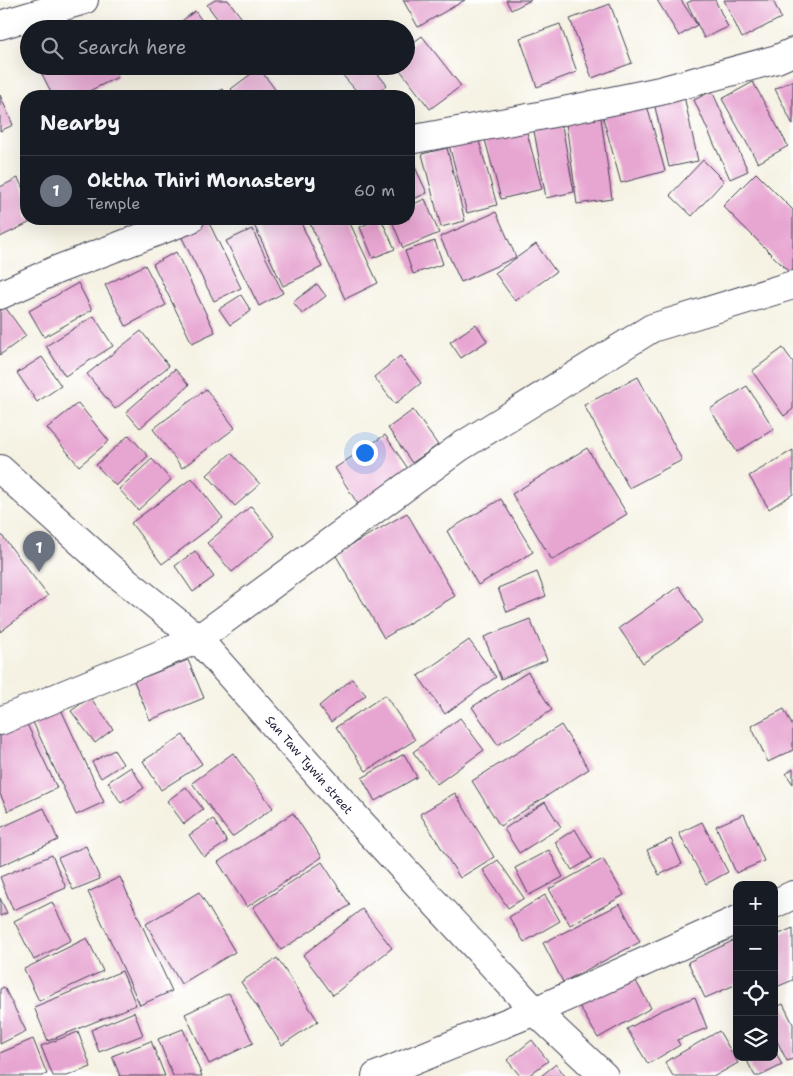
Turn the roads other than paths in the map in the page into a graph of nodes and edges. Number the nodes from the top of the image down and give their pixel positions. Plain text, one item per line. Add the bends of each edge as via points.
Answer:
1 (84, 0) edge
2 (0, 25) edge
3 (793, 52) edge
4 (415, 139) edge
5 (174, 225) edge
6 (793, 285) edge
7 (0, 296) edge
8 (0, 469) edge
9 (198, 639) junction
10 (0, 721) edge
11 (793, 895) edge
12 (778, 902) edge
13 (733, 922) edge
14 (536, 1011) junction
15 (376, 1076) edge
16 (604, 1076) edge

1 - 2 street
3 - 4 street via 660,91
5 - 7 street via 56,270
6 - 9 street via 652,328 460,447
8 - 9 street, San Taw Tywin street via 111,569
9 - 10 street
9 - 14 street, San Taw Tywin street via 360,822
11 - 12 street
13 - 14 street
14 - 15 street
14 - 16 street, San Taw Tywin street

